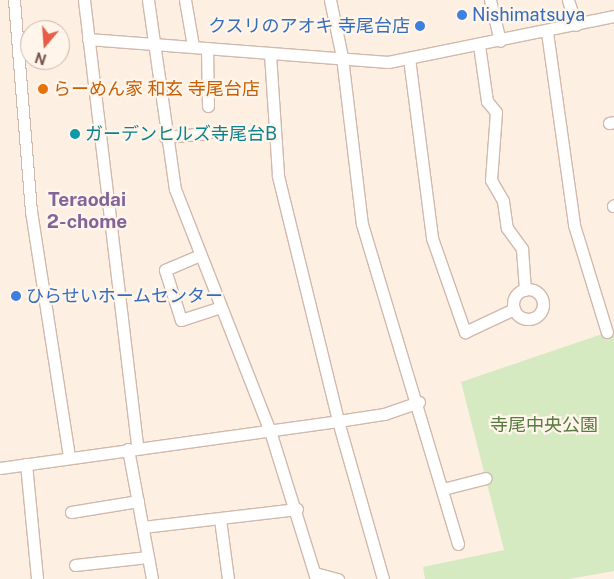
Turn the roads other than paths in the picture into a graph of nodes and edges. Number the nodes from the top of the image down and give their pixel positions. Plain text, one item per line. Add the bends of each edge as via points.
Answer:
1 (14, 0) edge
2 (84, 0) edge
3 (148, 0) edge
4 (185, 0) edge
5 (330, 0) edge
6 (490, 0) edge
7 (568, 0) edge
8 (614, 16) edge
9 (576, 25) junction
10 (547, 32) junction
11 (88, 39) junction
12 (500, 41) junction
13 (151, 43) junction
14 (479, 45) junction
15 (193, 46) junction
16 (207, 48) junction
17 (270, 54) junction
18 (342, 57) junction
19 (409, 58) junction
20 (208, 106) dead end
21 (208, 133) dead end
22 (165, 137) junction
23 (200, 255) junction
24 (525, 290) junction
25 (219, 308) junction
26 (514, 309) junction
27 (607, 332) dead end
28 (419, 402) junction
29 (338, 421) junction
30 (270, 431) junction
31 (133, 448) junction
32 (69, 458) junction
33 (26, 464) junction
34 (0, 468) edge
35 (486, 478) dead end
36 (443, 489) junction
37 (138, 501) junction
38 (297, 509) junction
39 (71, 512) dead end
40 (220, 519) junction
41 (144, 527) junction
42 (458, 544) dead end
43 (148, 557) junction
44 (75, 565) dead end
45 (315, 576) edge
46 (37, 579) edge
47 (152, 579) edge
48 (228, 579) edge
49 (338, 579) edge
50 (383, 579) edge

1 - 32 street via 31,211
2 - 11 street
3 - 13 street
4 - 15 street
5 - 18 street
6 - 12 street
7 - 9 street
8 - 9 street
9 - 10 street
10 - 12 street
10 - 27 street via 574,225
11 - 13 street
11 - 31 street
12 - 14 street
13 - 15 street
13 - 22 street
14 - 19 street
14 - 24 street via 487,101 496,112 491,180 503,201 507,228 522,249
15 - 16 street
16 - 17 street
16 - 20 street
17 - 18 street
17 - 29 street via 278,176
18 - 19 street via 388,62
18 - 28 street via 362,224
19 - 26 street via 432,238 465,332
21 - 22 street
22 - 23 street via 175,189
23 - 25 street
23 - 25 street via 165,270 181,320
24 - 26 street via 515,299
24 - 26 street via 540,295 542,309 526,319
25 - 30 street
28 - 29 street via 384,414
28 - 36 street
29 - 30 street
29 - 50 street
30 - 31 street
30 - 38 street
31 - 32 street
31 - 37 street
32 - 33 street
33 - 34 street
33 - 46 street
35 - 36 street
36 - 42 street
37 - 39 street
37 - 41 street
38 - 40 street
38 - 45 street
40 - 41 street
40 - 48 street
41 - 43 street
43 - 44 street
43 - 47 street
45 - 49 street

